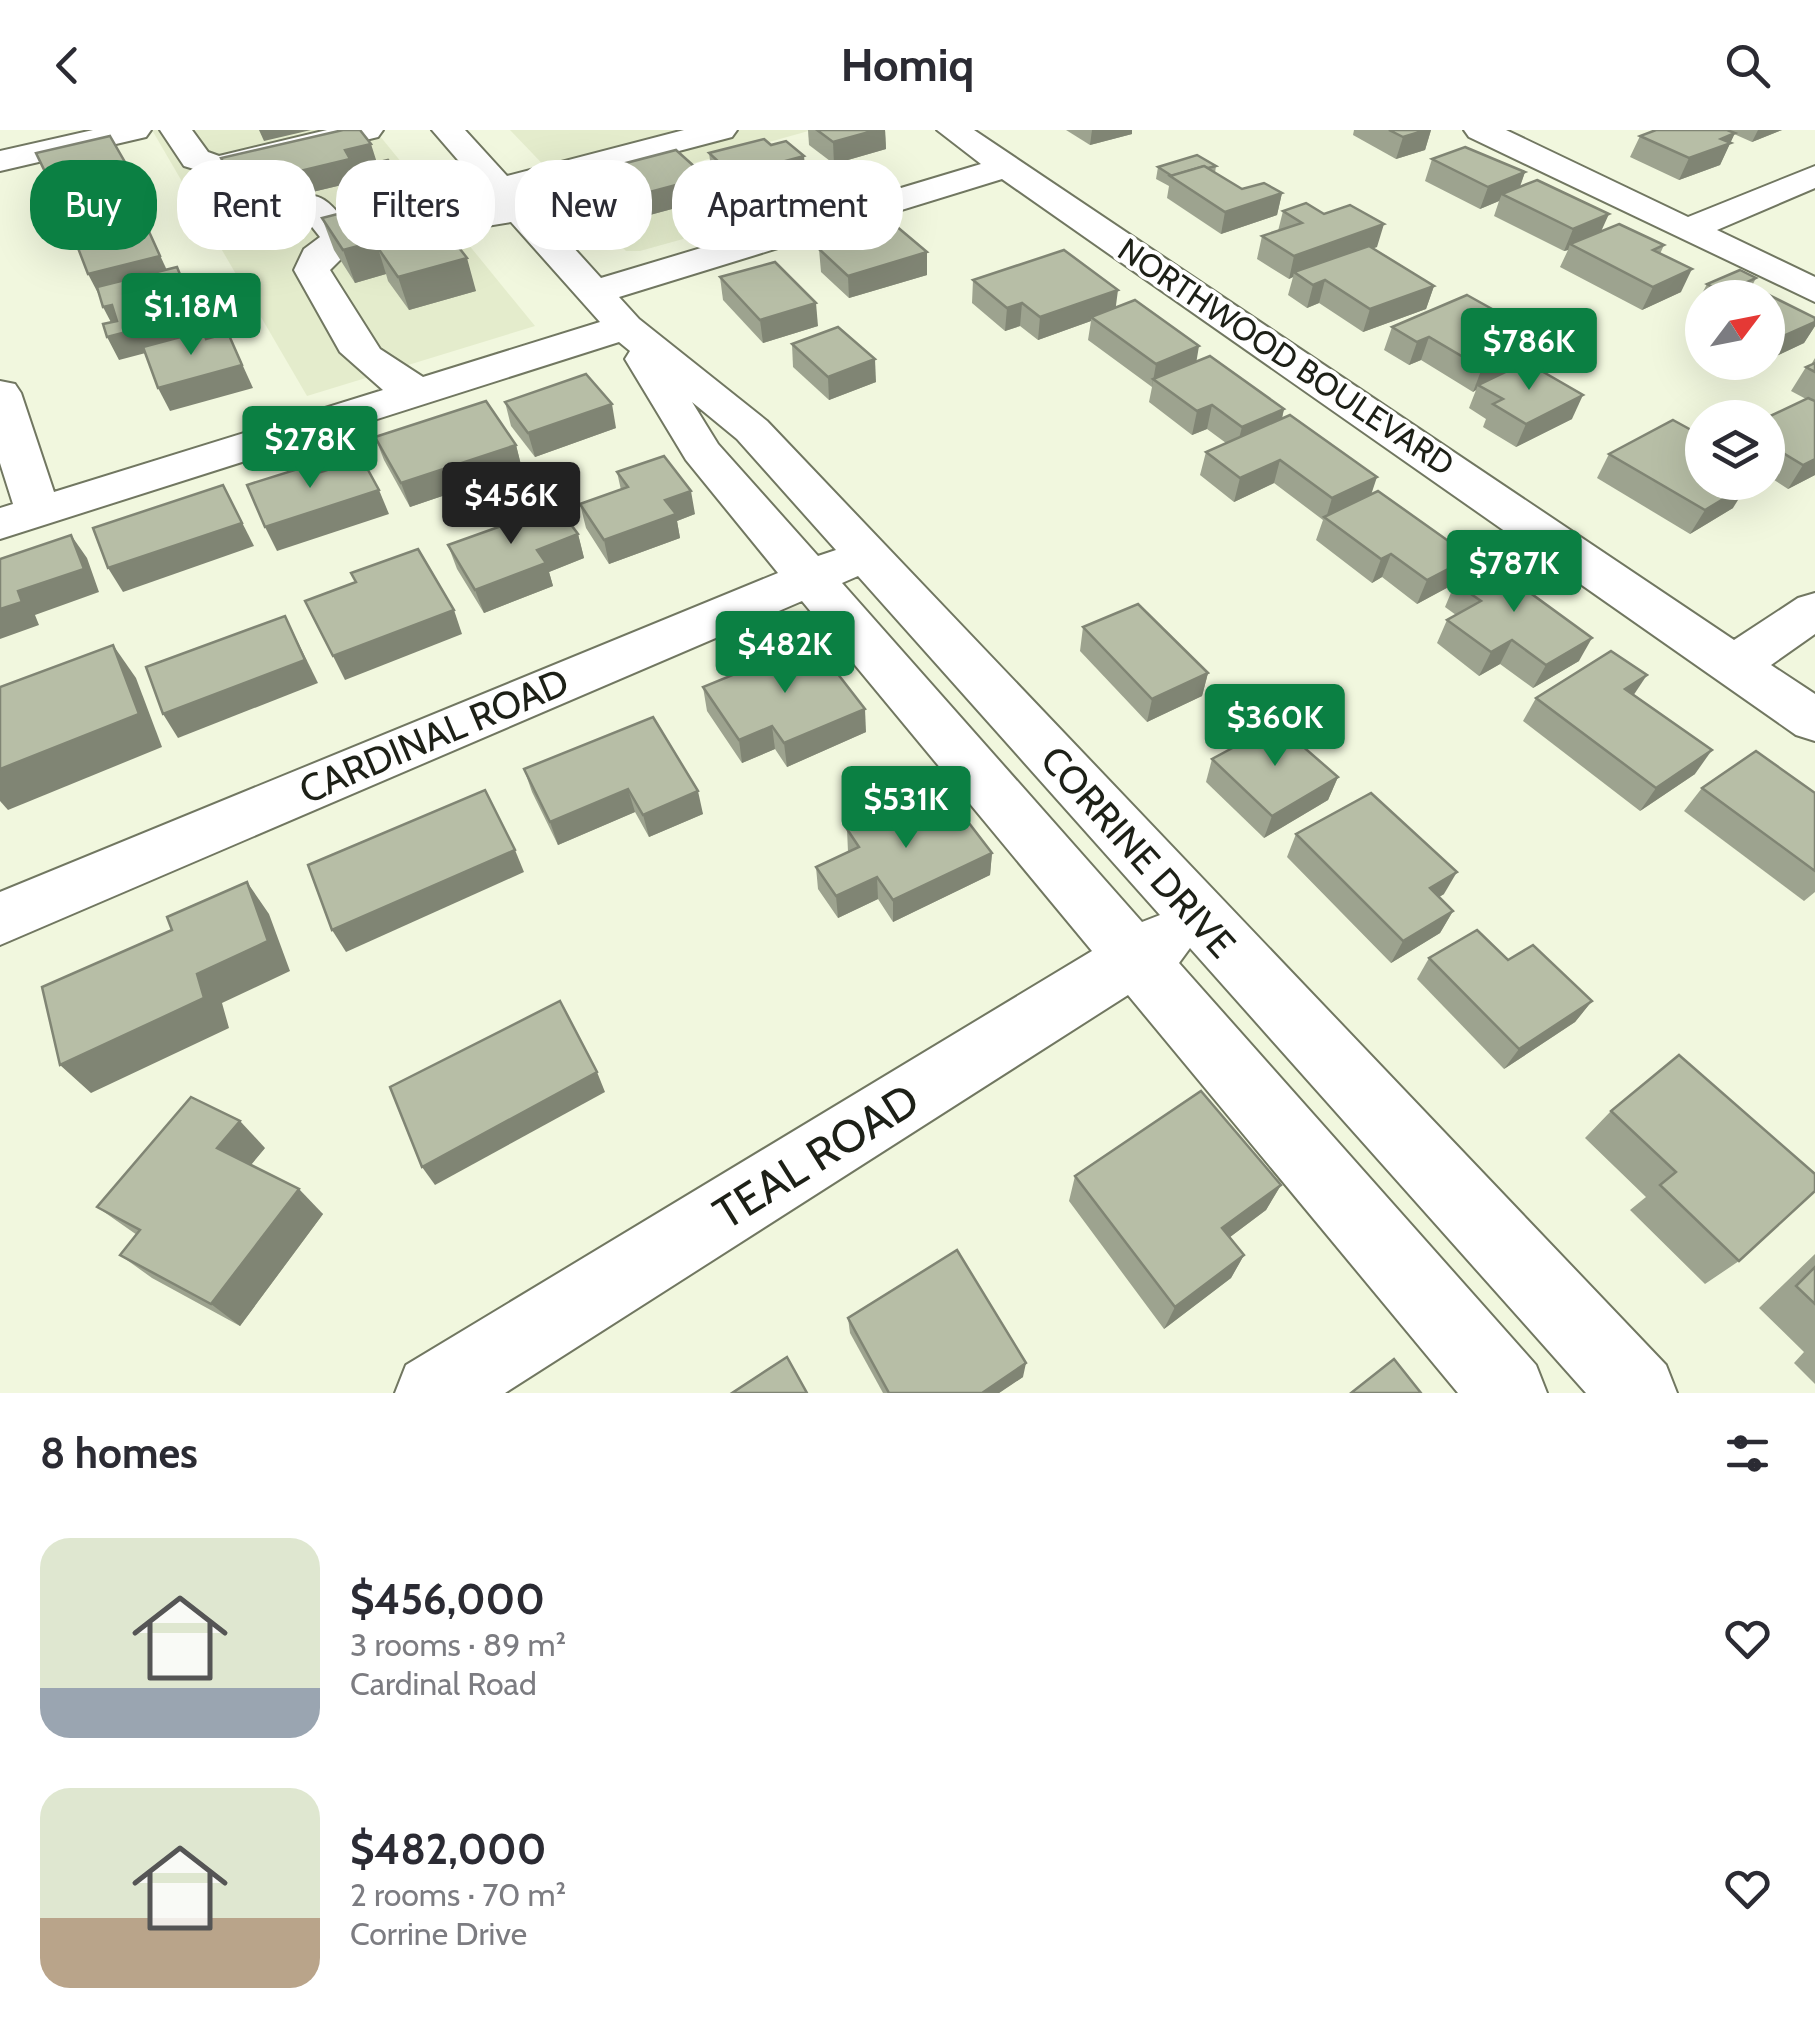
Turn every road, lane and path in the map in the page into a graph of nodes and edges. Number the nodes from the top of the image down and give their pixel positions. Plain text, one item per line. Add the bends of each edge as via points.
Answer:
1 (135, 130) edge
2 (176, 130) edge
3 (367, 130) edge
4 (448, 130) edge
5 (720, 130) edge
6 (954, 130) edge
7 (1480, 130) edge
8 (0, 161) edge
9 (1008, 167) junction
10 (1815, 176) edge
11 (510, 199) junction
12 (495, 202) edge
13 (316, 210) edge
14 (1687, 230) junction
15 (336, 233) edge
16 (336, 241) edge
17 (1815, 292) edge
18 (610, 309) junction
19 (421, 391) junction
20 (0, 393) edge
21 (19, 519) edge
22 (868, 554) junction
23 (808, 578) junction
24 (1815, 610) edge
25 (1735, 664) junction
26 (1815, 721) edge
27 (0, 919) edge
28 (1199, 920) junction
29 (1132, 959) junction
30 (434, 1393) edge
31 (1508, 1393) edge
32 (1638, 1393) edge

1 - 8 street
2 - 3 street via 196,159 217,166
4 - 11 street, CORRINE DRIVE
5 - 11 street
6 - 9 street, NORTHWOOD BOULEVARD
7 - 14 street
9 - 18 street
9 - 25 street, NORTHWOOD BOULEVARD
10 - 14 street
11 - 12 street
11 - 18 street, CORRINE DRIVE
13 - 15 street
14 - 17 street
16 - 19 street via 312,270 365,360 388,379
18 - 19 street
18 - 22 street, CORRINE DRIVE via 752,430
18 - 23 street, CORRINE DRIVE via 701,451
19 - 21 street
20 - 21 street
22 - 23 street, CARDINAL ROAD
22 - 28 street, CORRINE DRIVE
23 - 27 street, CARDINAL ROAD
23 - 29 street, CORRINE DRIVE
24 - 25 street
25 - 26 street, NORTHWOOD BOULEVARD
28 - 29 street, TEAL ROAD
28 - 32 street, CORRINE DRIVE
29 - 30 street, TEAL ROAD
29 - 31 street, CORRINE DRIVE

